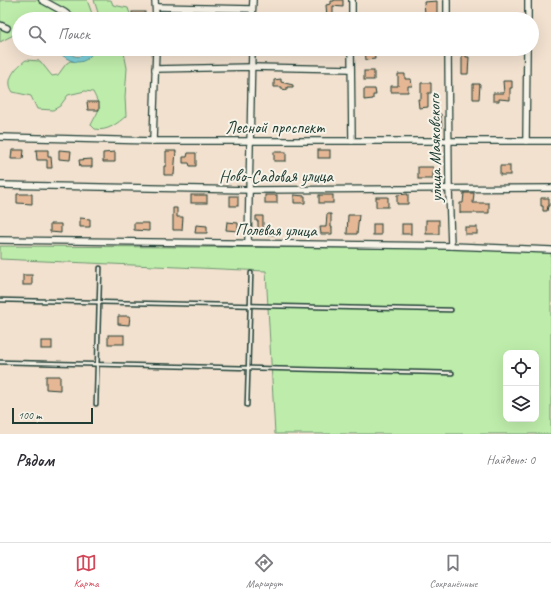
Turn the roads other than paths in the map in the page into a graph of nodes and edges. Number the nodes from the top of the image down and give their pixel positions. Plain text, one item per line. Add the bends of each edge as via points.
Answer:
1 (42, 0) edge
2 (155, 0) edge
3 (253, 0) edge
4 (352, 0) edge
5 (447, 0) edge
6 (528, 0) edge
7 (156, 7) junction
8 (252, 9) joint
9 (64, 12) edge
10 (156, 12) edge
11 (352, 12) edge
12 (447, 12) edge
13 (528, 12) edge
14 (0, 25) edge
15 (6, 28) dead end
16 (156, 56) edge
17 (252, 56) edge
18 (351, 56) edge
19 (448, 56) edge
20 (527, 56) edge
21 (252, 67) junction
22 (156, 69) junction
23 (351, 69) junction
24 (0, 137) edge
25 (352, 140) junction
26 (153, 141) junction
27 (250, 141) junction
28 (448, 141) junction
29 (526, 141) junction
30 (551, 141) edge
31 (0, 185) edge
32 (551, 188) edge
33 (250, 190) junction
34 (449, 190) junction
35 (0, 240) edge
36 (248, 243) junction
37 (451, 246) junction
38 (551, 250) edge
39 (100, 268) dead end
40 (251, 273) dead end
41 (0, 300) edge
42 (99, 301) junction
43 (250, 305) junction
44 (450, 310) dead end
45 (0, 362) edge
46 (97, 364) junction
47 (248, 368) junction
48 (452, 373) dead end
49 (96, 404) dead end
50 (248, 405) dead end

1 - 9 street
2 - 7 street
3 - 8 street
4 - 11 street
5 - 12 street
6 - 13 street
7 - 8 street
7 - 10 street
14 - 15 street
16 - 22 street
17 - 21 street
18 - 23 street
19 - 28 street, улица Маяковского
20 - 29 street
21 - 22 street
21 - 23 street
21 - 27 street
22 - 26 street
23 - 25 street
24 - 26 street, Лесной проспект
25 - 27 street, Лесной проспект
25 - 28 street, Лесной проспект
26 - 27 street, Лесной проспект
27 - 33 street
28 - 29 street, Лесной проспект
28 - 34 street, улица Маяковского
29 - 30 street, Лесной проспект
31 - 33 street, Ново-Садовая улица
32 - 34 street, Ново-Садовая улица
33 - 34 street, Ново-Садовая улица
33 - 36 street
34 - 37 street, улица Маяковского
35 - 36 street, Полевая улица
36 - 37 street, Полевая улица
37 - 38 street, Полевая улица
39 - 42 lane
40 - 43 lane
41 - 42 lane
42 - 43 lane
42 - 46 lane
43 - 44 lane
43 - 47 lane
45 - 46 lane
46 - 47 lane
46 - 49 lane
47 - 48 lane
47 - 50 lane

